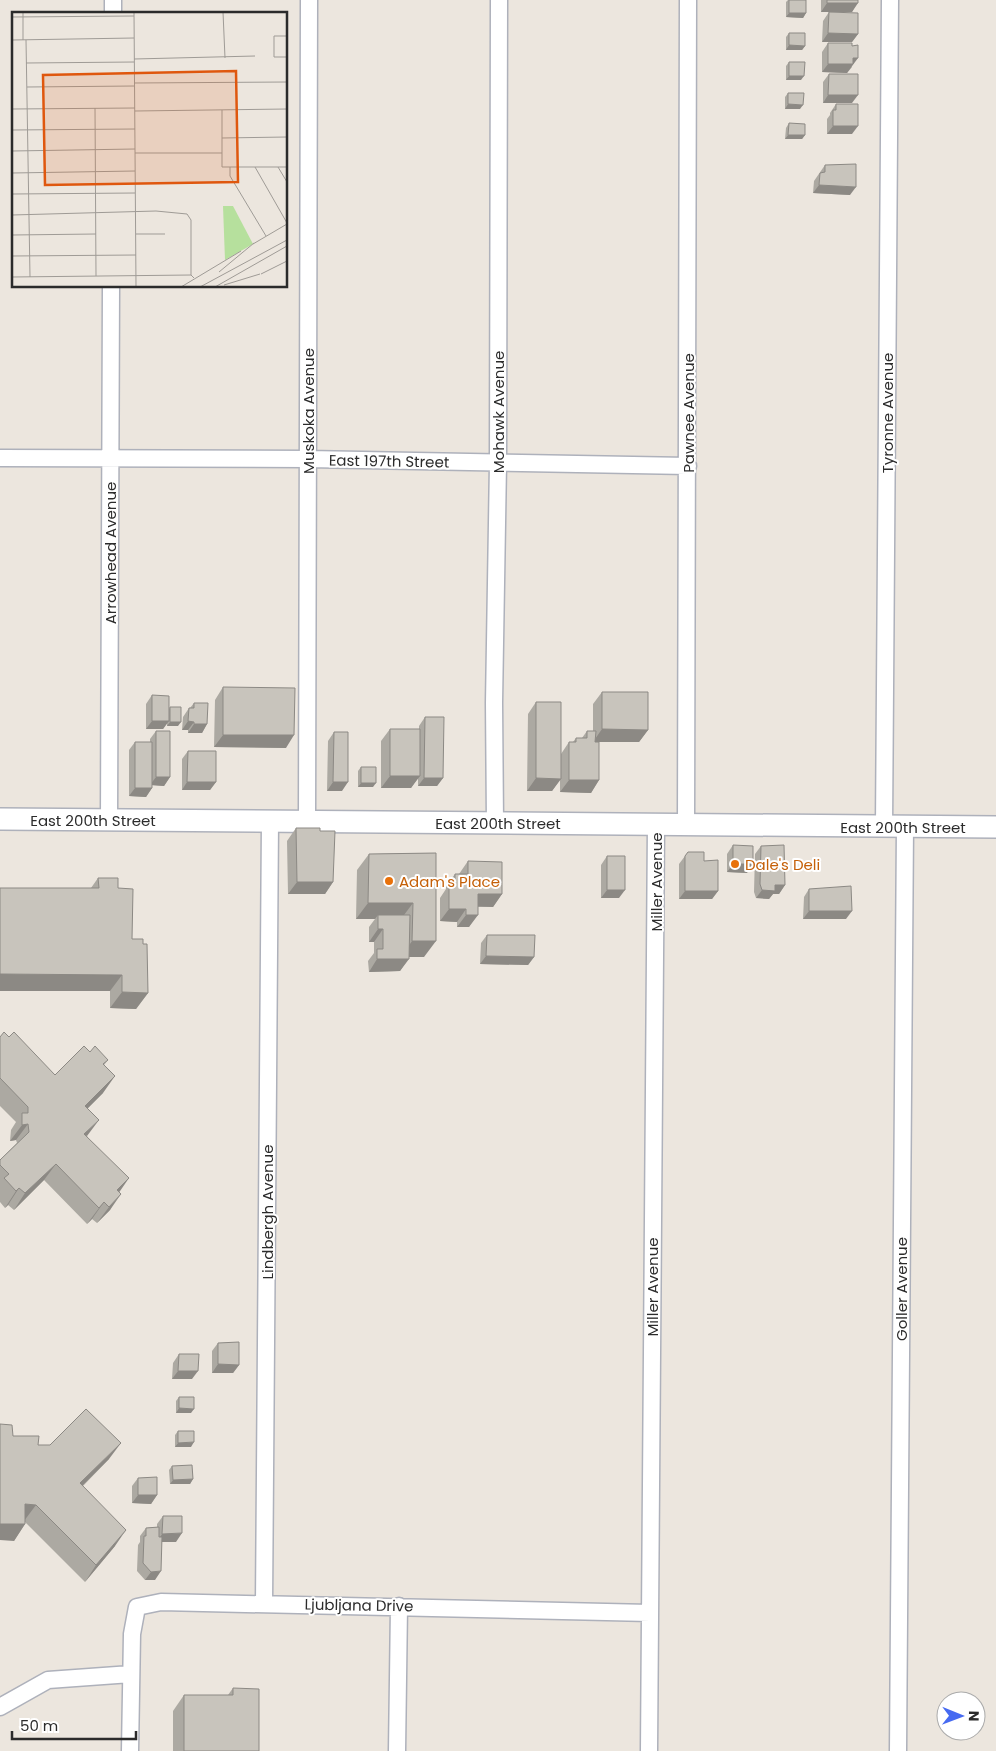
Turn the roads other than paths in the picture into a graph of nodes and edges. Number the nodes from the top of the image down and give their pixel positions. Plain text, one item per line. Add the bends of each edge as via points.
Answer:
1 (309, 0) edge
2 (499, 0) edge
3 (688, 0) edge
4 (890, 0) edge
5 (111, 288) edge
6 (0, 458) edge
7 (110, 458) junction
8 (308, 459) junction
9 (498, 463) junction
10 (688, 466) junction
11 (0, 819) edge
12 (109, 820) junction
13 (270, 821) junction
14 (307, 822) junction
15 (495, 823) junction
16 (656, 823) junction
17 (686, 825) junction
18 (895, 826) junction
19 (996, 827) edge
20 (264, 1603) junction
21 (398, 1606) junction
22 (650, 1613) junction
23 (131, 1674) junction
24 (0, 1707) edge
25 (130, 1751) edge
26 (397, 1751) edge
27 (649, 1751) edge
28 (898, 1751) edge

1 - 8 street, Muskoka Avenue
2 - 9 street, Mohawk Avenue
3 - 10 street, Pawnee Avenue
4 - 18 street, Tyronne Avenue
5 - 7 street, Arrowhead Avenue
6 - 7 street, East 197th Street
7 - 8 street, East 197th Street
7 - 12 street, Arrowhead Avenue
8 - 9 street, East 197th Street
8 - 14 street, Muskoka Avenue
9 - 10 street, East 197th Street
9 - 15 street, Mohawk Avenue
10 - 17 street, Pawnee Avenue
11 - 12 street, East 200th Street
12 - 13 street, East 200th Street
13 - 14 street, East 200th Street
13 - 20 street, Lindbergh Avenue
14 - 15 street, East 200th Street
15 - 16 street, East 200th Street
16 - 17 street, East 200th Street
16 - 22 street, Miller Avenue
17 - 18 street, East 200th Street
18 - 19 street, East 200th Street
18 - 28 street, Goller Avenue
20 - 21 street, Ljubljana Drive
20 - 23 street, Ljubljana Drive via 161,1602 137,1607 132,1634
21 - 22 street, Ljubljana Drive
21 - 26 street
22 - 27 street, Miller Avenue
23 - 24 street via 48,1680
23 - 25 street

